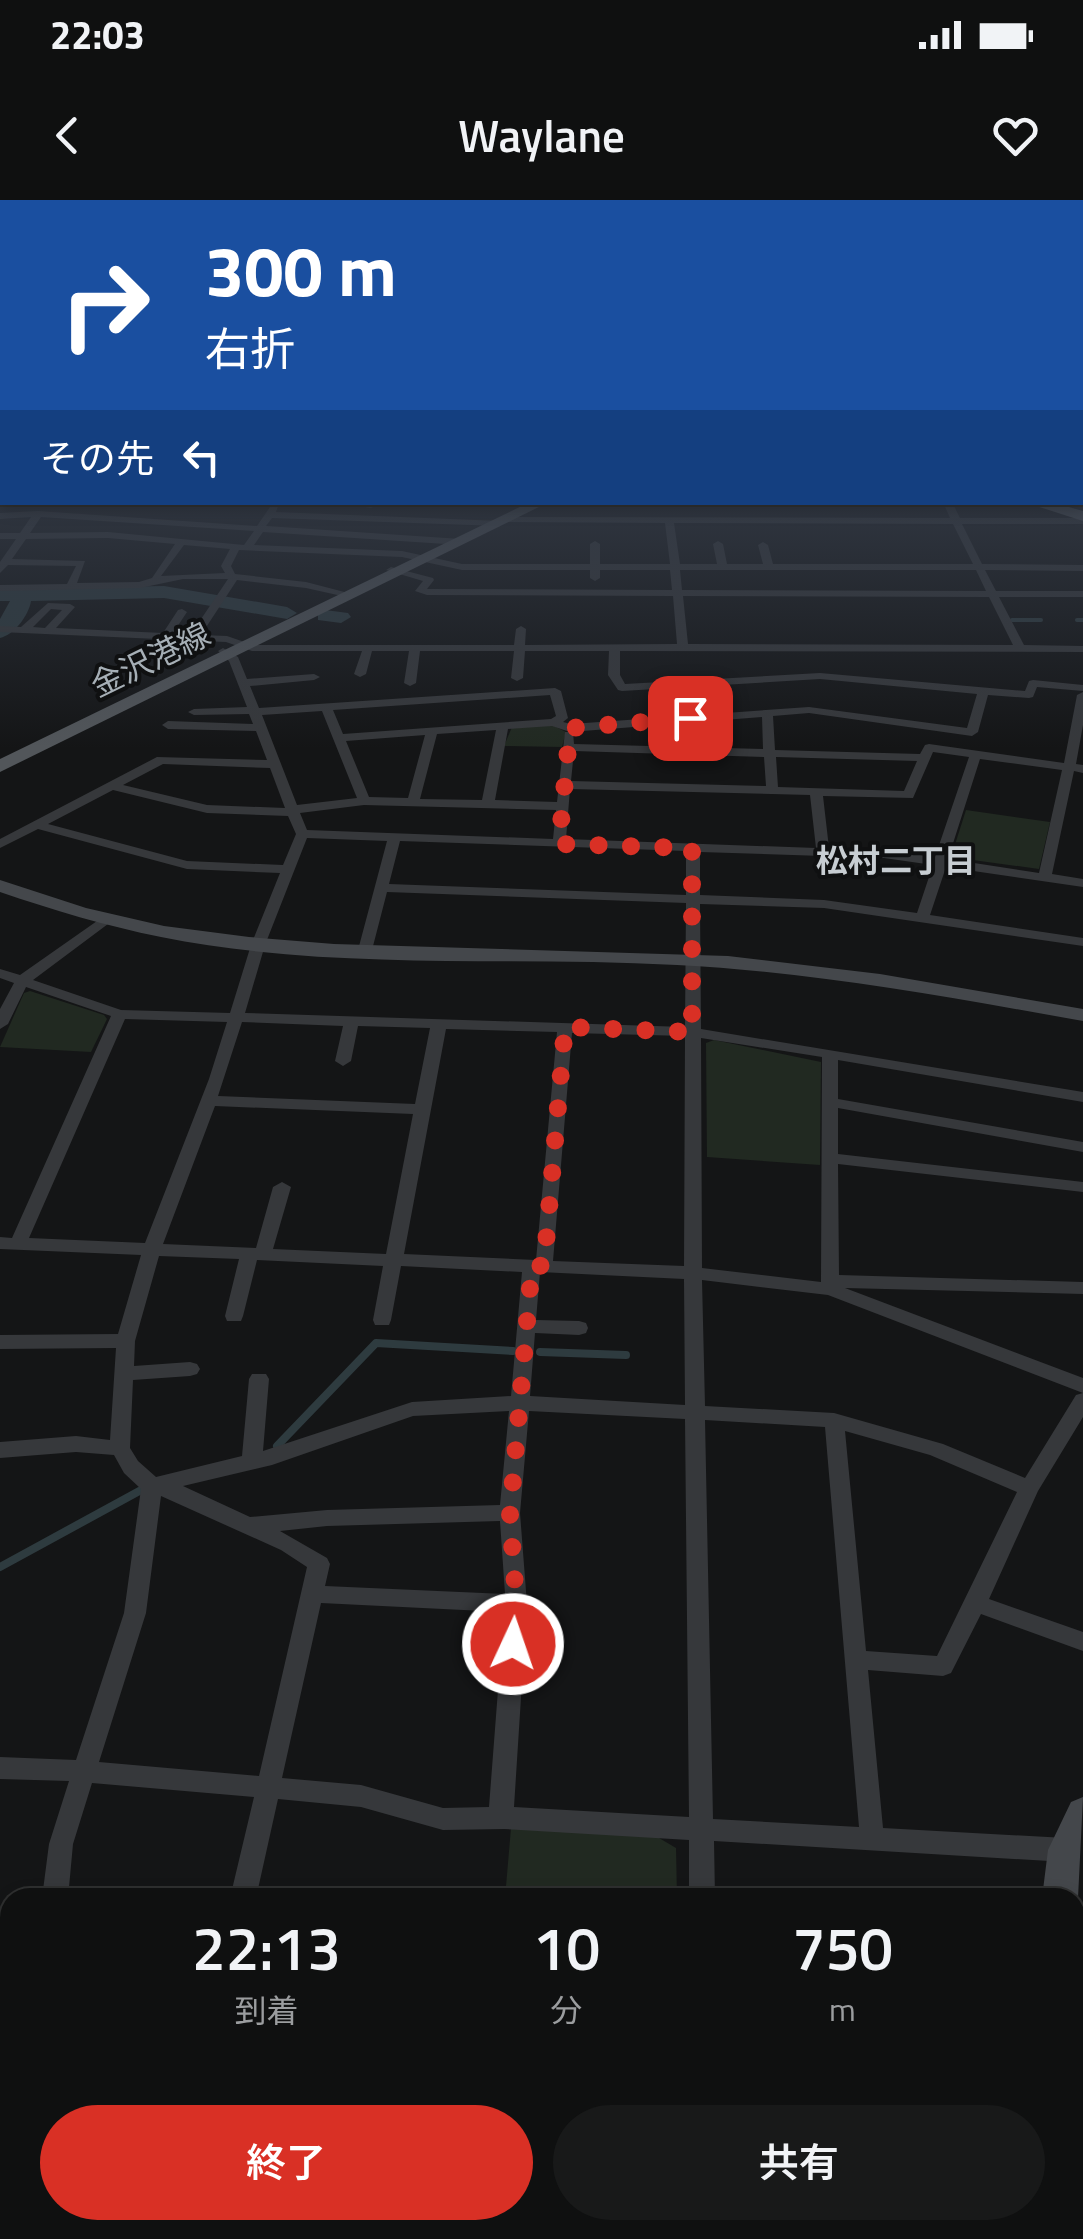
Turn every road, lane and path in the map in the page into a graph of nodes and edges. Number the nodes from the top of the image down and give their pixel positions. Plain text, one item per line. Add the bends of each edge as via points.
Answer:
1 (169, 558) edge
2 (233, 558) edge
3 (402, 558) edge
4 (422, 558) edge
5 (595, 558) edge
6 (674, 558) edge
7 (724, 558) edge
8 (765, 558) edge
9 (975, 558) edge
10 (418, 560) junction
11 (3, 566) edge
12 (595, 567) junction
13 (675, 567) junction
14 (727, 567) junction
15 (766, 567) junction
16 (979, 567) junction
17 (1083, 568) edge
18 (395, 571) junction
19 (156, 576) junction
20 (233, 579) junction
21 (71, 585) junction
22 (0, 588) edge
23 (567, 593) junction
24 (594, 593) junction
25 (348, 594) junction
26 (678, 594) junction
27 (738, 594) junction
28 (770, 594) junction
29 (993, 594) junction
30 (1083, 594) edge
31 (566, 610) dead end
32 (182, 612) dead end
33 (3, 629) edge
34 (520, 629) dead end
35 (24, 630) junction
36 (48, 630) junction
37 (166, 636) junction
38 (194, 638) junction
39 (683, 647) junction
40 (368, 648) junction
41 (416, 648) junction
42 (615, 648) junction
43 (1020, 648) junction
44 (234, 649) junction
45 (520, 649) junction
46 (1083, 649) edge
47 (360, 674) dead end
48 (314, 677) dead end
49 (517, 678) dead end
50 (243, 683) junction
51 (410, 683) dead end
52 (983, 691) junction
53 (1083, 691) edge
54 (326, 707) junction
55 (254, 711) junction
56 (194, 712) dead end
57 (766, 712) junction
58 (554, 722) junction
59 (168, 725) dead end
60 (502, 725) junction
61 (934, 726) junction
62 (260, 728) junction
63 (570, 728) junction
64 (432, 730) junction
65 (338, 738) junction
66 (568, 747) junction
67 (770, 753) junction
68 (926, 753) junction
69 (976, 754) junction
70 (0, 763) edge
71 (272, 764) junction
72 (1076, 768) edge
73 (564, 785) junction
74 (111, 786) junction
75 (772, 790) junction
76 (816, 792) junction
77 (364, 800) junction
78 (413, 802) junction
79 (488, 804) junction
80 (564, 806) junction
81 (294, 810) junction
82 (37, 825) junction
83 (302, 834) junction
84 (394, 839) junction
85 (0, 844) edge
86 (559, 844) junction
87 (692, 848) junction
88 (823, 852) junction
89 (940, 861) junction
90 (286, 869) junction
91 (1045, 878) junction
92 (1083, 883) edge
93 (0, 886) edge
94 (381, 888) junction
95 (694, 896) junction
96 (923, 916) junction
97 (107, 918) junction
98 (1083, 942) edge
99 (258, 945) junction
100 (364, 950) junction
101 (695, 960) junction
102 (0, 973) edge
103 (22, 981) junction
104 (120, 1014) junction
105 (1083, 1014) edge
106 (236, 1018) junction
107 (352, 1021) junction
108 (439, 1023) junction
109 (0, 1024) edge
110 (565, 1027) junction
111 (692, 1032) junction
112 (830, 1054) junction
113 (343, 1061) dead end
114 (1083, 1097) edge
115 (209, 1101) junction
116 (830, 1102) junction
117 (422, 1109) junction
118 (1083, 1146) edge
119 (830, 1158) junction
120 (282, 1188) dead end
121 (1083, 1188) edge
122 (9, 1243) edge
123 (152, 1249) junction
124 (257, 1253) junction
125 (394, 1259) junction
126 (538, 1265) junction
127 (692, 1273) junction
128 (1083, 1288) edge
129 (830, 1290) junction
130 (234, 1316) dead end
131 (382, 1320) dead end
132 (527, 1326) junction
133 (578, 1328) dead end
134 (126, 1341) junction
135 (0, 1342) edge
136 (190, 1369) dead end
137 (124, 1374) junction
138 (259, 1379) dead end
139 (1083, 1386) edge
140 (1083, 1400) edge
141 (521, 1402) junction
142 (692, 1413) junction
143 (834, 1420) junction
144 (120, 1448) junction
145 (0, 1450) edge
146 (252, 1462) junction
147 (152, 1486) junction
148 (1029, 1488) junction
149 (510, 1514) junction
150 (249, 1526) junction
151 (314, 1594) junction
152 (976, 1603) junction
153 (516, 1604) junction
154 (1083, 1642) edge
155 (856, 1660) junction
156 (0, 1768) edge
157 (84, 1771) junction
158 (268, 1789) junction
159 (1083, 1813) edge
160 (504, 1818) junction
161 (700, 1828) junction
162 (872, 1837) junction
163 (1066, 1850) junction
164 (56, 1888) edge
165 (245, 1888) edge
166 (702, 1888) edge
167 (1061, 1888) edge

1 - 19 street
2 - 20 street via 226,566
3 - 10 street
4 - 10 main road, 金沢港線
5 - 12 street
6 - 13 street
7 - 14 street
8 - 15 street
9 - 16 street
10 - 12 street via 462,566 578,561
10 - 18 main road, 金沢港線
11 - 21 street via 82,563
12 - 13 street
12 - 24 street
13 - 14 street
13 - 26 street
14 - 15 street
14 - 27 street
15 - 16 street
15 - 28 street
16 - 17 street
16 - 29 street
18 - 23 street via 430,580 420,592
18 - 25 main road, 金沢港線
19 - 20 street
19 - 21 street via 140,585
20 - 25 street
20 - 38 street
21 - 22 street
23 - 24 street
23 - 31 street
24 - 26 street
25 - 44 main road, 金沢港線
26 - 27 street
26 - 39 street
27 - 28 street
28 - 29 street
29 - 30 street
29 - 43 street
32 - 37 street
33 - 35 street
34 - 45 street
35 - 36 street
35 - 36 street via 48,606 70,607
36 - 37 street
37 - 38 street
38 - 44 street
39 - 42 street
39 - 43 street
40 - 41 street
40 - 44 street
40 - 47 street
41 - 45 street via 468,643
41 - 51 street
42 - 45 street
42 - 52 street via 614,676 622,688 820,676
43 - 46 street
44 - 50 street
44 - 70 main road, 金沢港線
45 - 49 street
48 - 50 street
50 - 55 street
52 - 53 street via 1028,694 1033,683
52 - 61 street via 972,732
53 - 72 street
54 - 55 street
54 - 58 street via 555,691 562,718
54 - 65 street
55 - 56 street
55 - 62 street
57 - 61 street via 809,710
57 - 63 street
57 - 67 street
58 - 60 street
58 - 63 street
59 - 62 street
60 - 64 street
60 - 79 street
61 - 68 street
62 - 71 street
63 - 66 street
64 - 65 street
64 - 78 street
65 - 77 street
66 - 67 street
66 - 73 street
67 - 68 street
67 - 75 street
68 - 69 street
68 - 76 street via 909,795
69 - 72 street
69 - 89 street
71 - 74 street via 161,760
71 - 81 street
72 - 91 street
73 - 75 street
73 - 80 street
74 - 81 street via 207,809
74 - 82 street
75 - 76 street
76 - 88 street
77 - 78 street
77 - 81 street
78 - 79 street
79 - 80 street
80 - 86 street
81 - 83 street
82 - 85 street
82 - 90 street via 187,865
83 - 84 street
83 - 90 street
84 - 86 street
84 - 94 street
86 - 87 street
87 - 88 street
87 - 95 street
88 - 89 street
89 - 91 street
89 - 96 street
90 - 99 street
91 - 92 street
93 - 97 street
94 - 95 street
94 - 100 street
95 - 96 street
95 - 101 street
96 - 98 street
97 - 99 street
97 - 103 street
99 - 100 street
99 - 106 street
100 - 101 street
101 - 105 street via 870,978
101 - 111 street
102 - 103 street
103 - 104 street
103 - 109 street
104 - 106 street
104 - 122 street
106 - 107 street
106 - 115 street
107 - 108 street
107 - 113 street
108 - 110 street
108 - 117 street
110 - 111 street
110 - 126 street
111 - 112 street
111 - 127 street
112 - 114 street
112 - 116 street
115 - 117 street
115 - 123 street
116 - 118 street
116 - 119 street
117 - 125 street
119 - 121 street
119 - 129 street
120 - 124 street
122 - 123 street
123 - 124 street
123 - 134 street
124 - 125 street
124 - 130 street
125 - 126 street
125 - 131 street
126 - 127 street
126 - 132 street
127 - 129 street
127 - 142 street
128 - 129 street via 844,1280
129 - 139 street
132 - 133 street
132 - 141 street
134 - 135 street
134 - 137 street
136 - 137 street
137 - 144 street
138 - 146 street
140 - 148 street
141 - 142 street
141 - 146 street via 412,1409
141 - 149 street
142 - 143 street
142 - 161 street
143 - 148 street via 936,1449
143 - 155 street
144 - 145 street
144 - 147 street
146 - 147 street
147 - 150 street
147 - 157 street via 135,1613
148 - 152 street
149 - 150 street
149 - 153 street
150 - 151 street via 318,1564
151 - 153 street
151 - 158 street
152 - 154 street
152 - 155 street via 943,1666
153 - 160 street
155 - 162 street
156 - 157 street
157 - 158 street
157 - 164 street via 61,1844
158 - 160 street via 361,1796 443,1818
158 - 165 street
159 - 163 street
160 - 161 street
161 - 162 street
161 - 166 street
162 - 163 street
163 - 167 street

